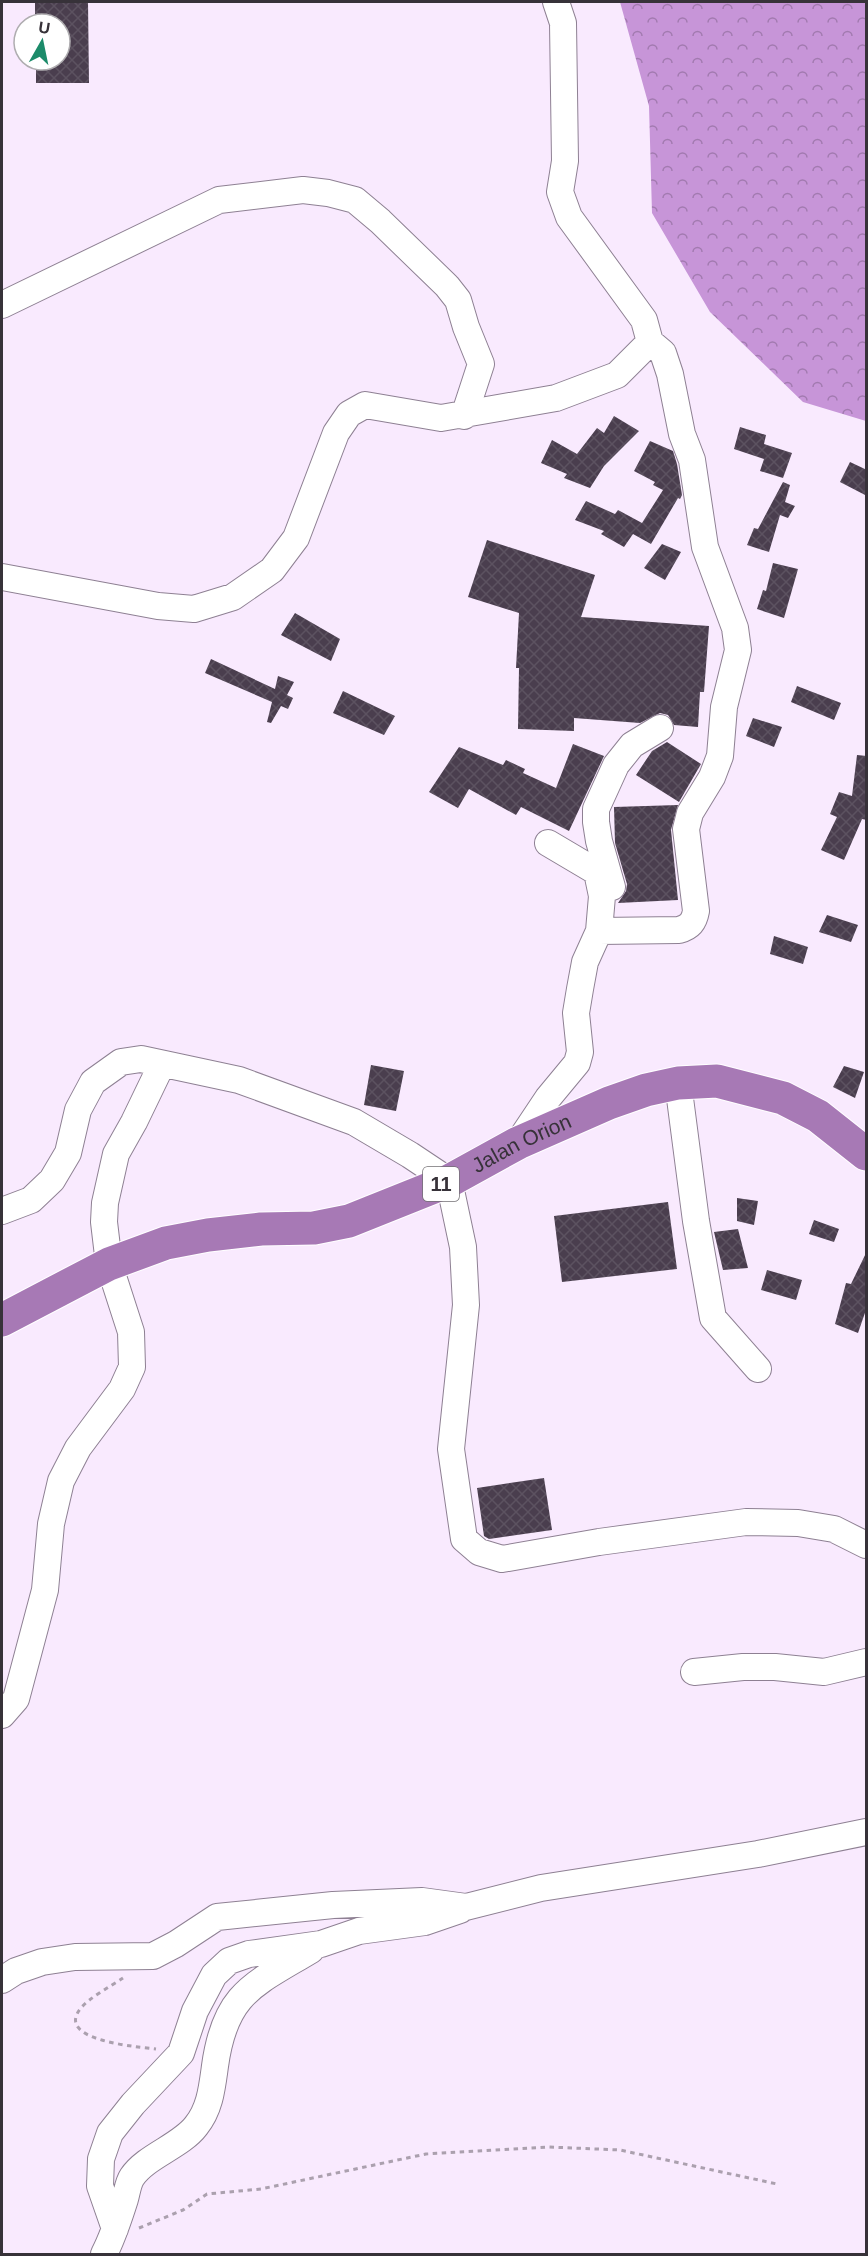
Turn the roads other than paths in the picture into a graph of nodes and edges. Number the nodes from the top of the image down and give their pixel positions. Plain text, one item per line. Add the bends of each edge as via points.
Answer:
1 (556, 2) edge
2 (2, 305) edge
3 (650, 342) junction
4 (465, 416) junction
5 (2, 577) edge
6 (660, 728) dead end
7 (548, 843) dead end
8 (600, 924) junction
9 (162, 1064) junction
10 (678, 1083) junction
11 (518, 1143) junction
12 (867, 1154) edge
13 (448, 1181) junction
14 (2, 1211) edge
15 (109, 1264) junction
16 (2, 1320) edge
17 (758, 1369) dead end
18 (867, 1545) edge
19 (867, 1662) edge
20 (694, 1672) dead end
21 (2, 1715) edge
22 (867, 1832) edge
23 (466, 1908) junction
24 (321, 1944) junction
25 (2, 1980) edge
26 (184, 2042) junction
27 (212, 2087) junction
28 (110, 2241) edge

1 - 3 street via 563,34 565,161 561,192 569,217 644,320
2 - 4 street via 219,200 303,190 328,193 355,200 458,300 481,364
3 - 4 street via 617,375 556,398
3 - 8 street via 663,353 670,374 682,434 692,460 705,547 735,628 738,650 724,707 720,756 690,813 686,829 695,920 679,930
4 - 5 street via 441,418 365,405 349,414 336,433 296,538 272,570 233,597 194,609 158,606
6 - 8 street via 632,746 616,765 596,809 599,841 612,882 612,898
7 - 8 street via 597,872 602,896
8 - 11 street via 585,962 576,1013 580,1052 577,1063
9 - 13 street via 238,1080 354,1122
9 - 14 street via 141,1059 121,1062 93,1082 78,1110 68,1153 52,1180 31,1200
9 - 15 street via 116,1154 105,1203
10 - 11 highway, Jalan Orion / 11 via 646,1090
10 - 12 highway, Jalan Orion / 11 via 717,1081 783,1098 818,1116
10 - 17 street via 713,1318
11 - 13 highway, Jalan Orion / 11
13 - 15 highway, Jalan Orion / 11 via 349,1221 314,1228 208,1235 166,1243
13 - 18 street via 463,1247 466,1305 451,1449 464,1539 479,1552 502,1559 746,1522 798,1523 834,1529
15 - 16 highway, Jalan Orion / 11
15 - 21 street via 131,1332 132,1367 122,1389 78,1448 61,1481 51,1524 45,1590 16,1699
19 - 20 street via 824,1672 775,1667
22 - 23 street via 758,1854 541,1888
23 - 24 street via 425,1922 359,1931
23 - 25 street via 422,1901 217,1917 153,1956 75,1957 42,1962
24 - 26 street via 249,1954 229,1961 214,1975
24 - 27 street via 266,1975 243,1993 226,2020 219,2041
26 - 27 street
26 - 28 street via 110,2133 101,2159 100,2186
27 - 28 street via 208,2106 196,2128 132,2177

